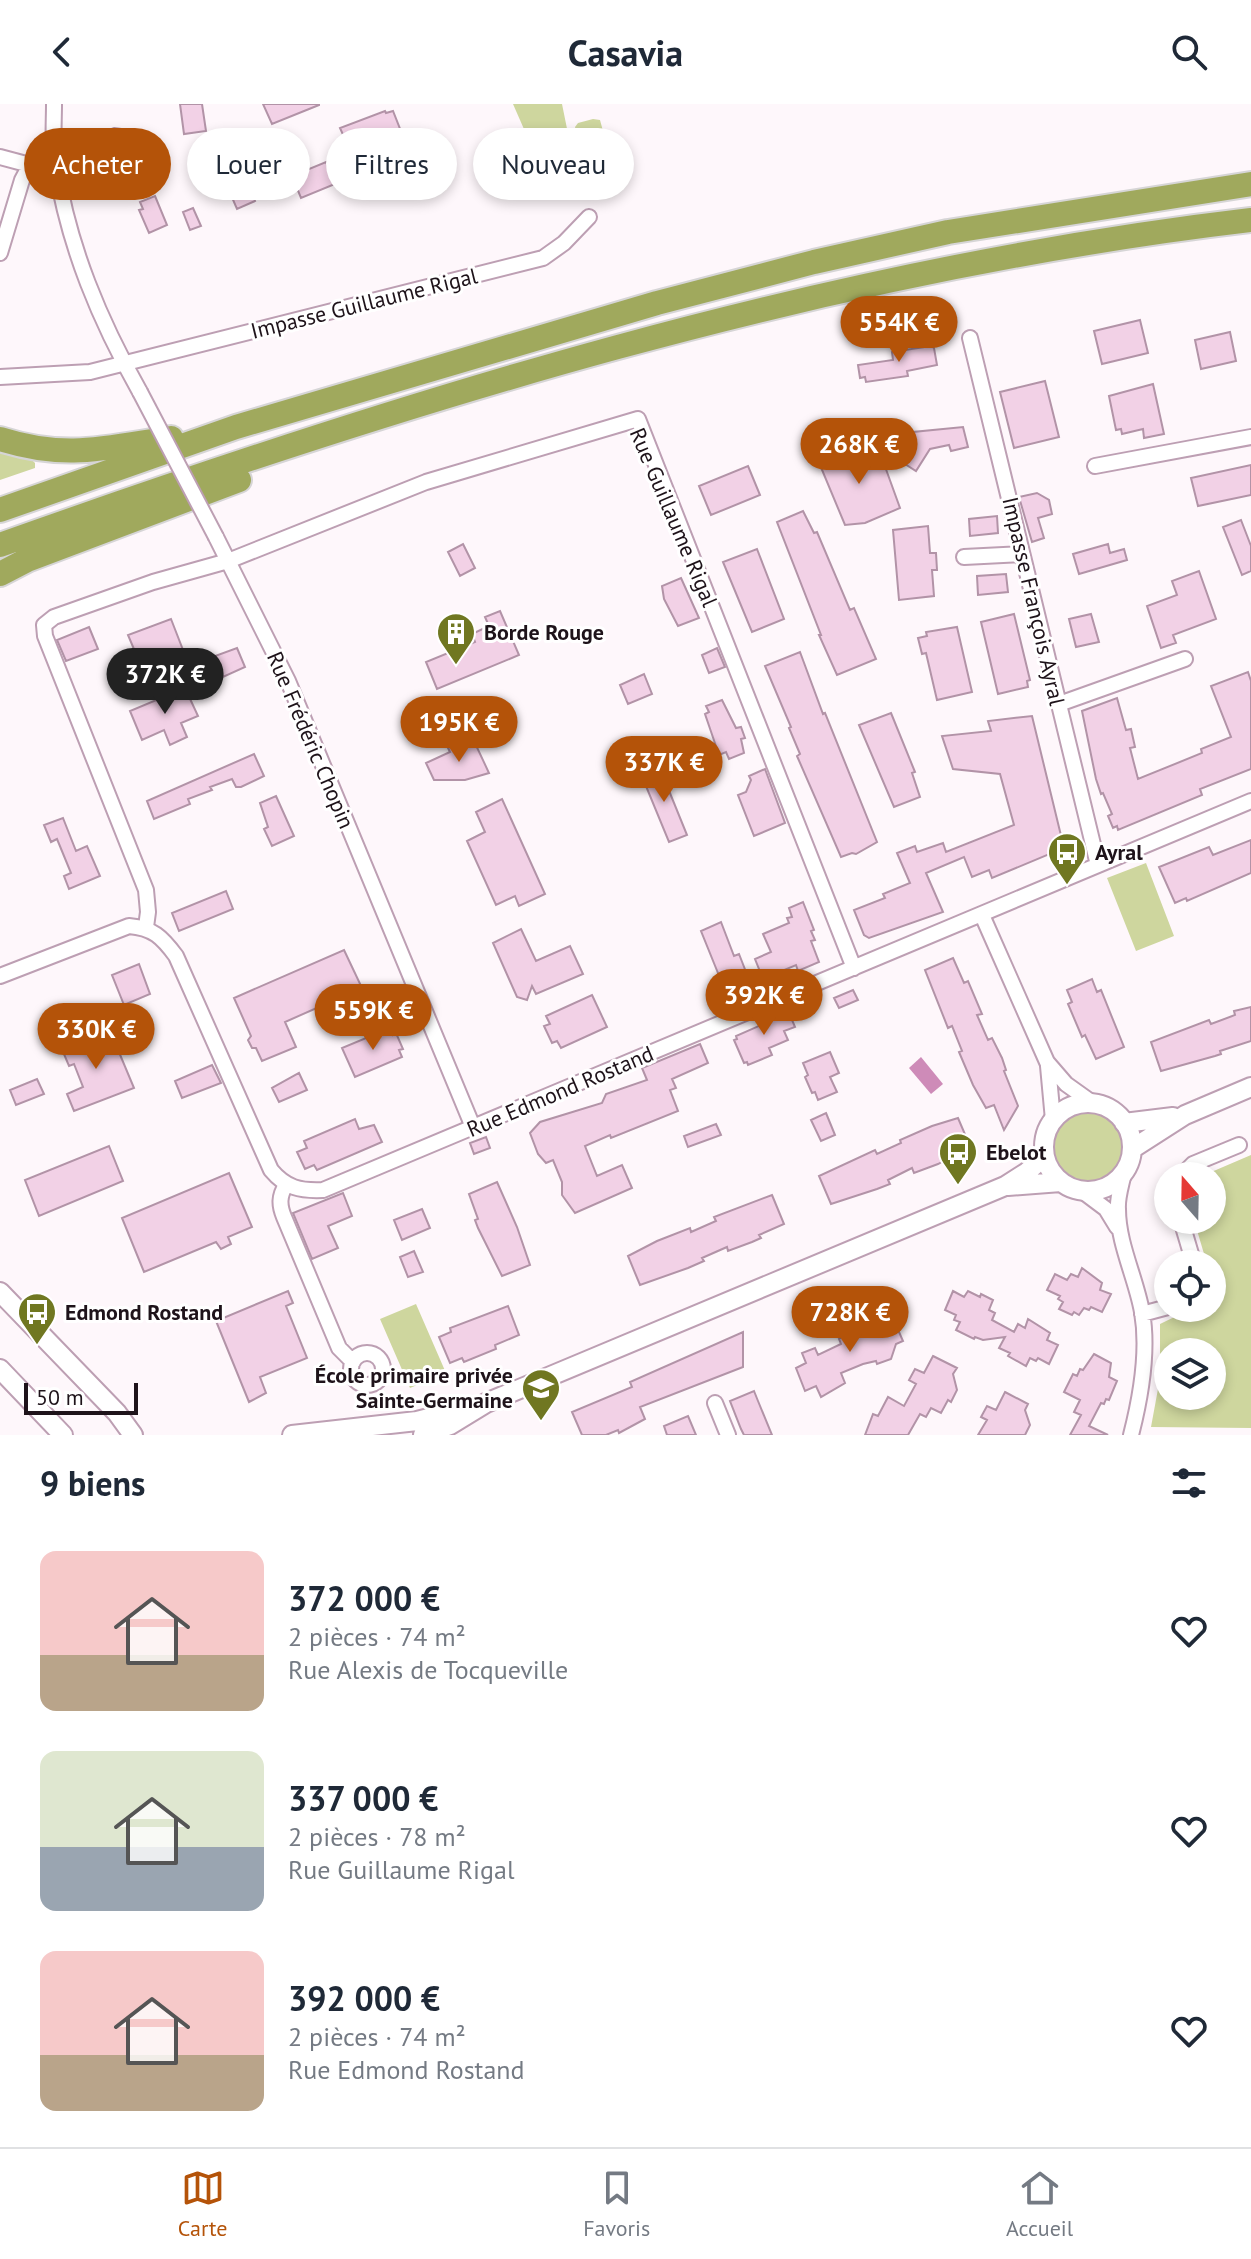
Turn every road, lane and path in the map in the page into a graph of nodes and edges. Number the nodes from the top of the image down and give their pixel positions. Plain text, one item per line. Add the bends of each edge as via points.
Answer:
1 (54, 104) edge
2 (54, 128) edge
3 (0, 157) edge
4 (24, 163) edge
5 (24, 176) edge
6 (1244, 185) edge
7 (63, 200) edge
8 (589, 217) dead end
9 (1251, 220) edge
10 (0, 253) edge
11 (970, 338) dead end
12 (124, 364) junction
13 (0, 377) edge
14 (476, 389) junction
15 (236, 427) junction
16 (1251, 437) edge
17 (0, 439) edge
18 (1095, 466) dead end
19 (0, 510) edge
20 (0, 545) edge
21 (1022, 554) junction
22 (964, 557) dead end
23 (228, 561) junction
24 (0, 574) edge
25 (1185, 659) dead end
26 (1059, 704) junction
27 (1251, 801) edge
28 (1098, 865) junction
29 (982, 915) junction
30 (146, 927) junction
31 (854, 968) junction
32 (0, 976) edge
33 (1047, 1062) junction
34 (1251, 1087) edge
35 (1094, 1104) junction
36 (1185, 1115) junction
37 (1053, 1120) junction
38 (1124, 1123) junction
39 (473, 1127) junction
40 (1239, 1145) dead end
41 (1132, 1149) junction
42 (1044, 1157) junction
43 (1198, 1162) edge
44 (1124, 1172) junction
45 (1061, 1182) junction
46 (286, 1185) junction
47 (1005, 1186) junction
48 (1082, 1191) junction
49 (1120, 1230) junction
50 (0, 1292) edge
51 (1154, 1311) edge
52 (1142, 1314) junction
53 (353, 1362) dead end
54 (0, 1369) edge
55 (486, 1403) junction
56 (715, 1403) dead end
57 (63, 1435) edge
58 (133, 1435) edge
59 (292, 1435) edge
60 (423, 1435) edge
61 (728, 1435) edge
62 (1131, 1435) edge

1 - 2 street, Rue Frédéric Chopin
3 - 4 street
5 - 10 street
6 - 15 highway via 948,232 814,262 626,311
7 - 12 street, Rue Frédéric Chopin via 77,258
8 - 12 street, Impasse Guillaume Rigal via 543,258
9 - 14 highway via 1074,244 829,293
11 - 21 street, Impasse François Ayral
12 - 13 street via 90,372
12 - 23 street, Rue Frédéric Chopin, bridge
14 - 20 highway
14 - 24 highway
15 - 17 highway via 70,452
15 - 19 highway
16 - 18 street
21 - 22 street
21 - 26 street, Impasse François Ayral
23 - 30 street via 153,582 44,625 146,890
23 - 31 street, Rue Guillaume Rigal via 426,482 638,419
23 - 39 street, Rue Frédéric Chopin via 288,681
25 - 26 street
26 - 28 street, Impasse François Ayral
27 - 28 street, Rue Edmond Rostand
28 - 29 street, Rue Edmond Rostand
29 - 31 street, Rue Edmond Rostand
29 - 33 street
30 - 32 street via 106,933
30 - 46 street via 176,956 262,1153
31 - 39 street, Rue Edmond Rostand
33 - 35 street
33 - 37 street
34 - 36 main road
35 - 37 main road via 1071,1106
35 - 38 main road via 1109,1108
36 - 38 main road
36 - 41 main road
37 - 42 main road
38 - 41 main road
39 - 46 street, Rue Edmond Rostand via 323,1190
40 - 43 street
41 - 44 main road
42 - 45 main road
42 - 47 main road
44 - 48 main road via 1104,1188
44 - 49 street via 1117,1207
45 - 47 main road
45 - 48 main road
46 - 53 street via 280,1194 284,1217 339,1348
47 - 55 main road
48 - 49 street via 1106,1209
49 - 52 street
50 - 58 main road
51 - 52 street
52 - 62 street via 1144,1365
54 - 57 main road
55 - 59 main road via 417,1421
55 - 60 main road
56 - 61 street

